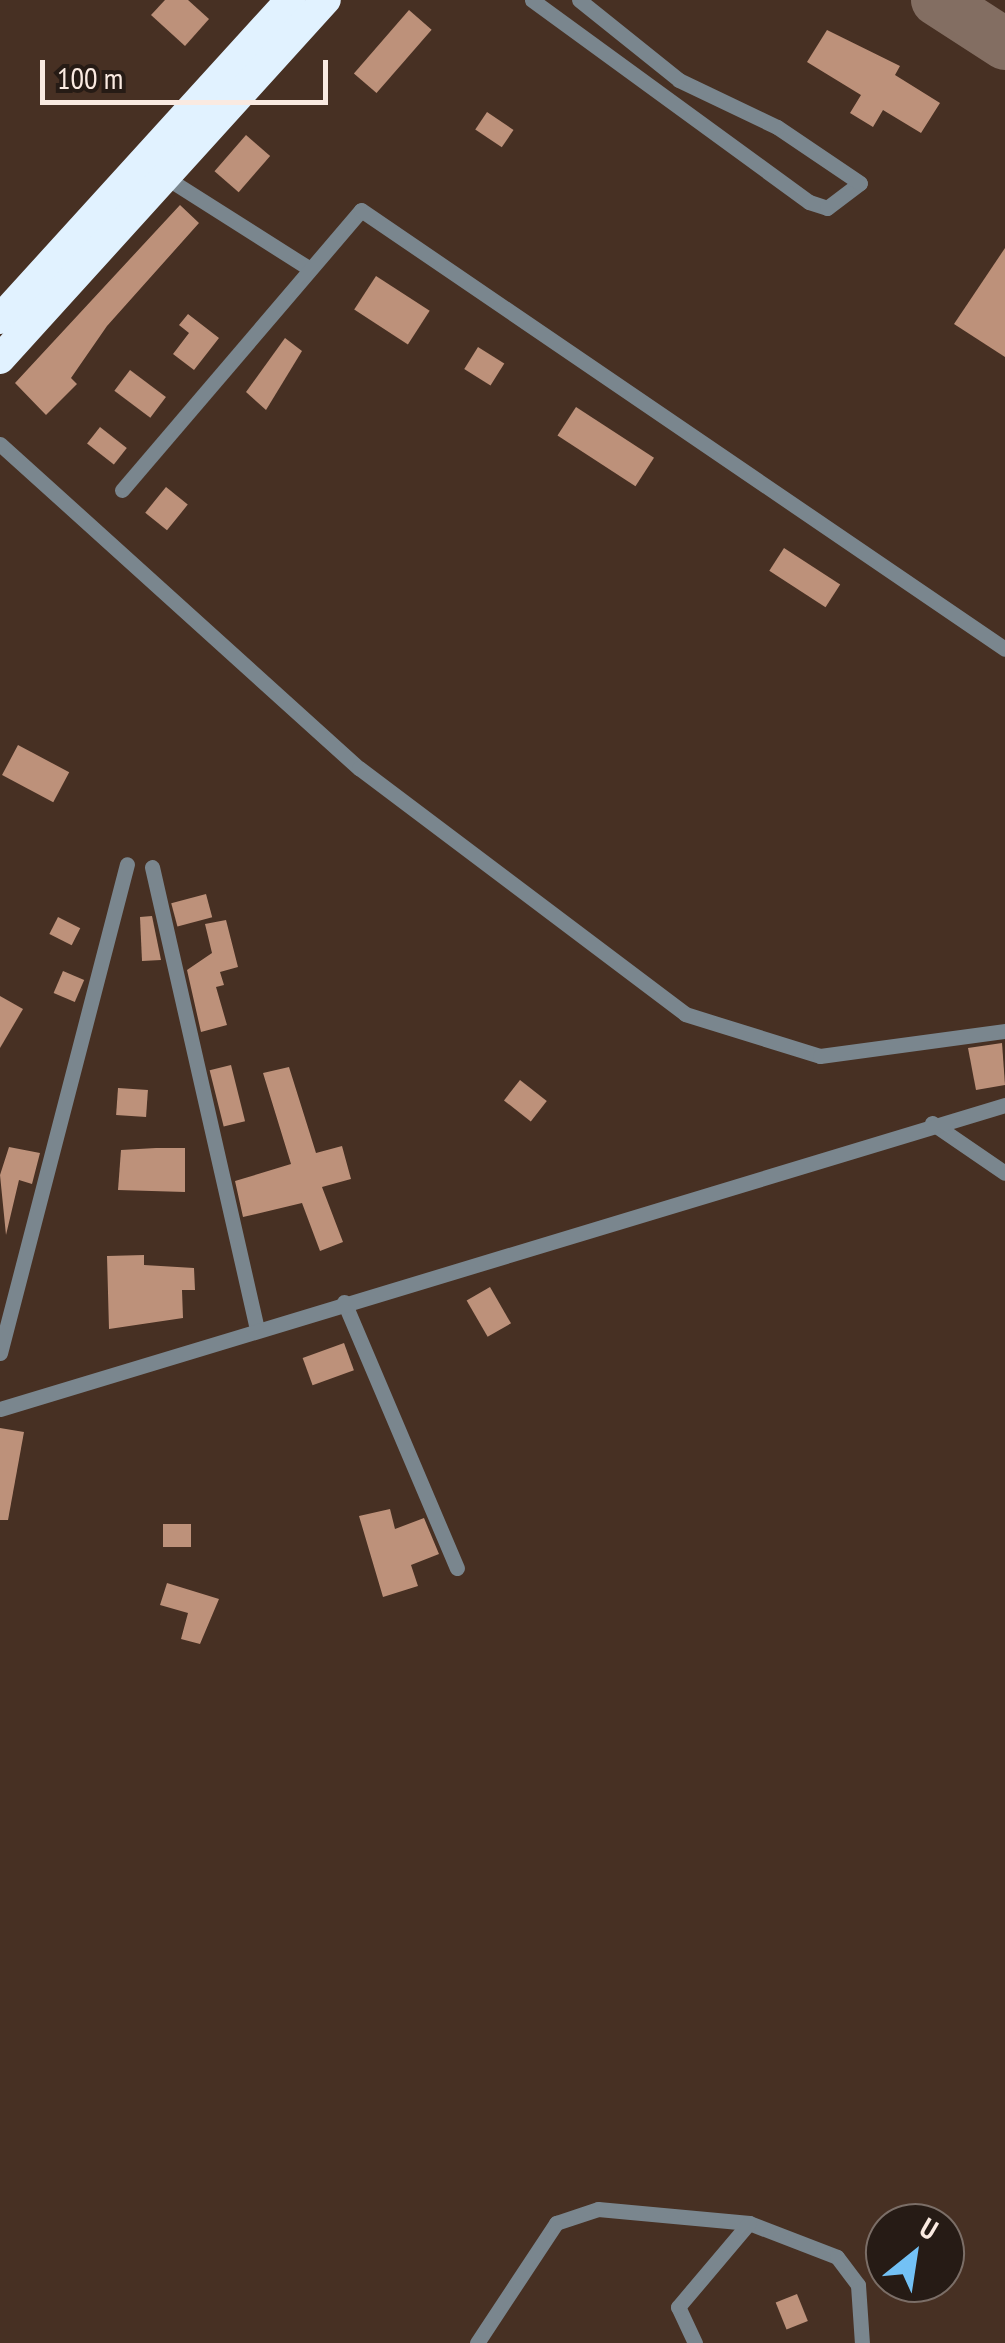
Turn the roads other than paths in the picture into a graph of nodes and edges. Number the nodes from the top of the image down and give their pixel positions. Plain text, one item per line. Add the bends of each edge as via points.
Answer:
1 (290, 0) edge
2 (326, 0) edge
3 (532, 0) edge
4 (579, 0) edge
5 (165, 176) junction
6 (305, 266) junction
7 (62, 270) junction
8 (0, 319) edge
9 (0, 359) edge
10 (0, 444) edge
11 (122, 490) dead end
12 (1005, 649) edge
13 (126, 864) dead end
14 (152, 867) dead end
15 (1005, 1031) edge
16 (1005, 1105) edge
17 (932, 1123) junction
18 (1005, 1172) edge
19 (344, 1302) junction
20 (257, 1329) junction
21 (0, 1353) edge
22 (0, 1409) edge
23 (457, 1568) dead end
24 (749, 2223) junction
25 (477, 2343) edge
26 (695, 2343) edge
27 (862, 2343) edge

1 - 7 highway
2 - 5 highway
3 - 4 street via 809,202 827,208 860,183 777,127 679,80
5 - 6 street
5 - 7 highway
6 - 11 street
6 - 12 street via 356,211 365,212
7 - 8 highway
7 - 9 highway
10 - 15 street via 359,768 685,1014 820,1056
13 - 21 street
14 - 20 street
16 - 17 street
17 - 18 street
17 - 19 street
19 - 20 street
19 - 23 street
20 - 22 street
24 - 25 street via 574,2212 528,2258
24 - 26 street via 678,2307
24 - 27 street via 838,2257 858,2285

